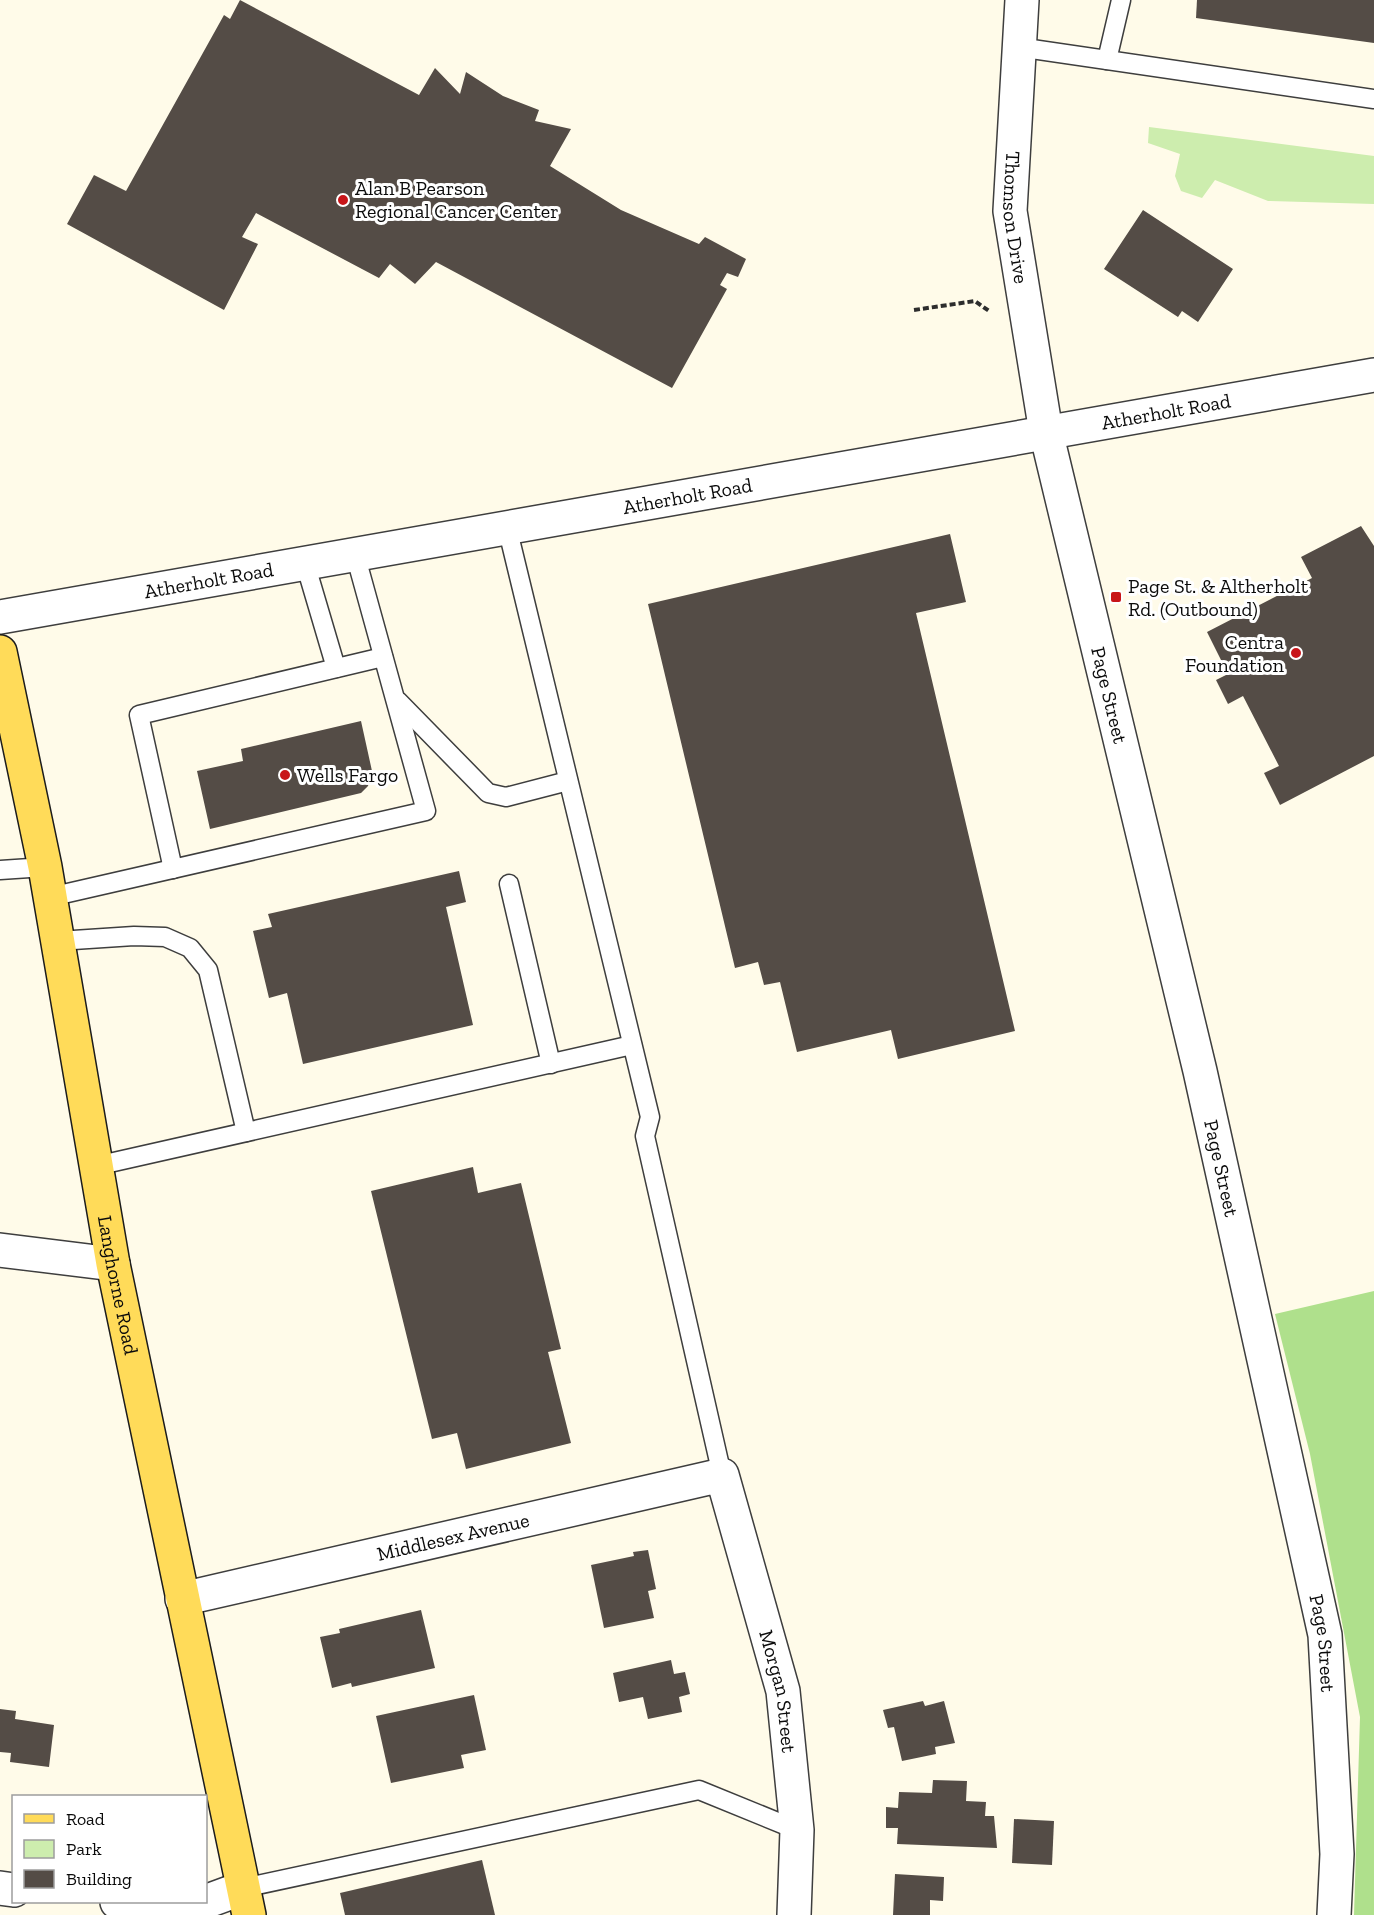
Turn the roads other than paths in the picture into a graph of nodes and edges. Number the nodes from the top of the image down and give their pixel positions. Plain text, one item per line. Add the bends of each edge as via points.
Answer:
1 (1022, 0) edge
2 (1121, 0) edge
3 (1018, 47) junction
4 (1107, 60) junction
5 (1374, 99) edge
6 (1374, 375) edge
7 (1046, 432) junction
8 (507, 527) junction
9 (355, 554) junction
10 (306, 563) junction
11 (0, 617) edge
12 (0, 652) edge
13 (383, 657) junction
14 (336, 668) junction
15 (395, 697) junction
16 (568, 781) junction
17 (174, 869) junction
18 (0, 870) edge
19 (48, 882) junction
20 (509, 884) dead end
21 (58, 941) junction
22 (632, 1045) junction
23 (551, 1064) junction
24 (246, 1132) junction
25 (96, 1166) junction
26 (0, 1250) edge
27 (113, 1264) junction
28 (722, 1475) junction
29 (182, 1599) junction
30 (797, 1830) junction
31 (246, 1902) edge
32 (127, 1903) edge
33 (794, 1915) edge
34 (1334, 1915) edge

1 - 3 street, Thomson Drive
2 - 4 lane
3 - 4 lane
3 - 7 street, Thomson Drive via 1010,212
4 - 5 lane
6 - 7 street, Atherholt Road
7 - 8 street, Atherholt Road
7 - 34 street, Page Street via 1206,1094 1325,1635 1337,1854
8 - 9 street, Atherholt Road
8 - 16 lane
9 - 10 street, Atherholt Road
9 - 13 lane
10 - 11 street, Atherholt Road
10 - 14 lane
12 - 19 main road, Langhorne Road
13 - 14 lane
13 - 15 lane
14 - 17 lane via 140,715
15 - 16 lane via 488,792 506,797
15 - 17 lane via 426,811
16 - 22 lane
17 - 19 lane
18 - 19 lane
19 - 21 main road, Langhorne Road
20 - 23 lane
21 - 24 lane via 165,937 190,948 208,970
21 - 25 main road, Langhorne Road
22 - 23 lane
22 - 28 lane via 650,1116 645,1136
23 - 24 lane
24 - 25 lane
25 - 27 main road, Langhorne Road
26 - 27 street
27 - 29 main road, Langhorne Road
28 - 29 street, Middlesex Avenue
28 - 30 street, Morgan Street via 783,1691
29 - 31 main road, Langhorne Road
30 - 31 lane via 699,1790
30 - 33 street, Morgan Street
31 - 32 street via 186,1909

